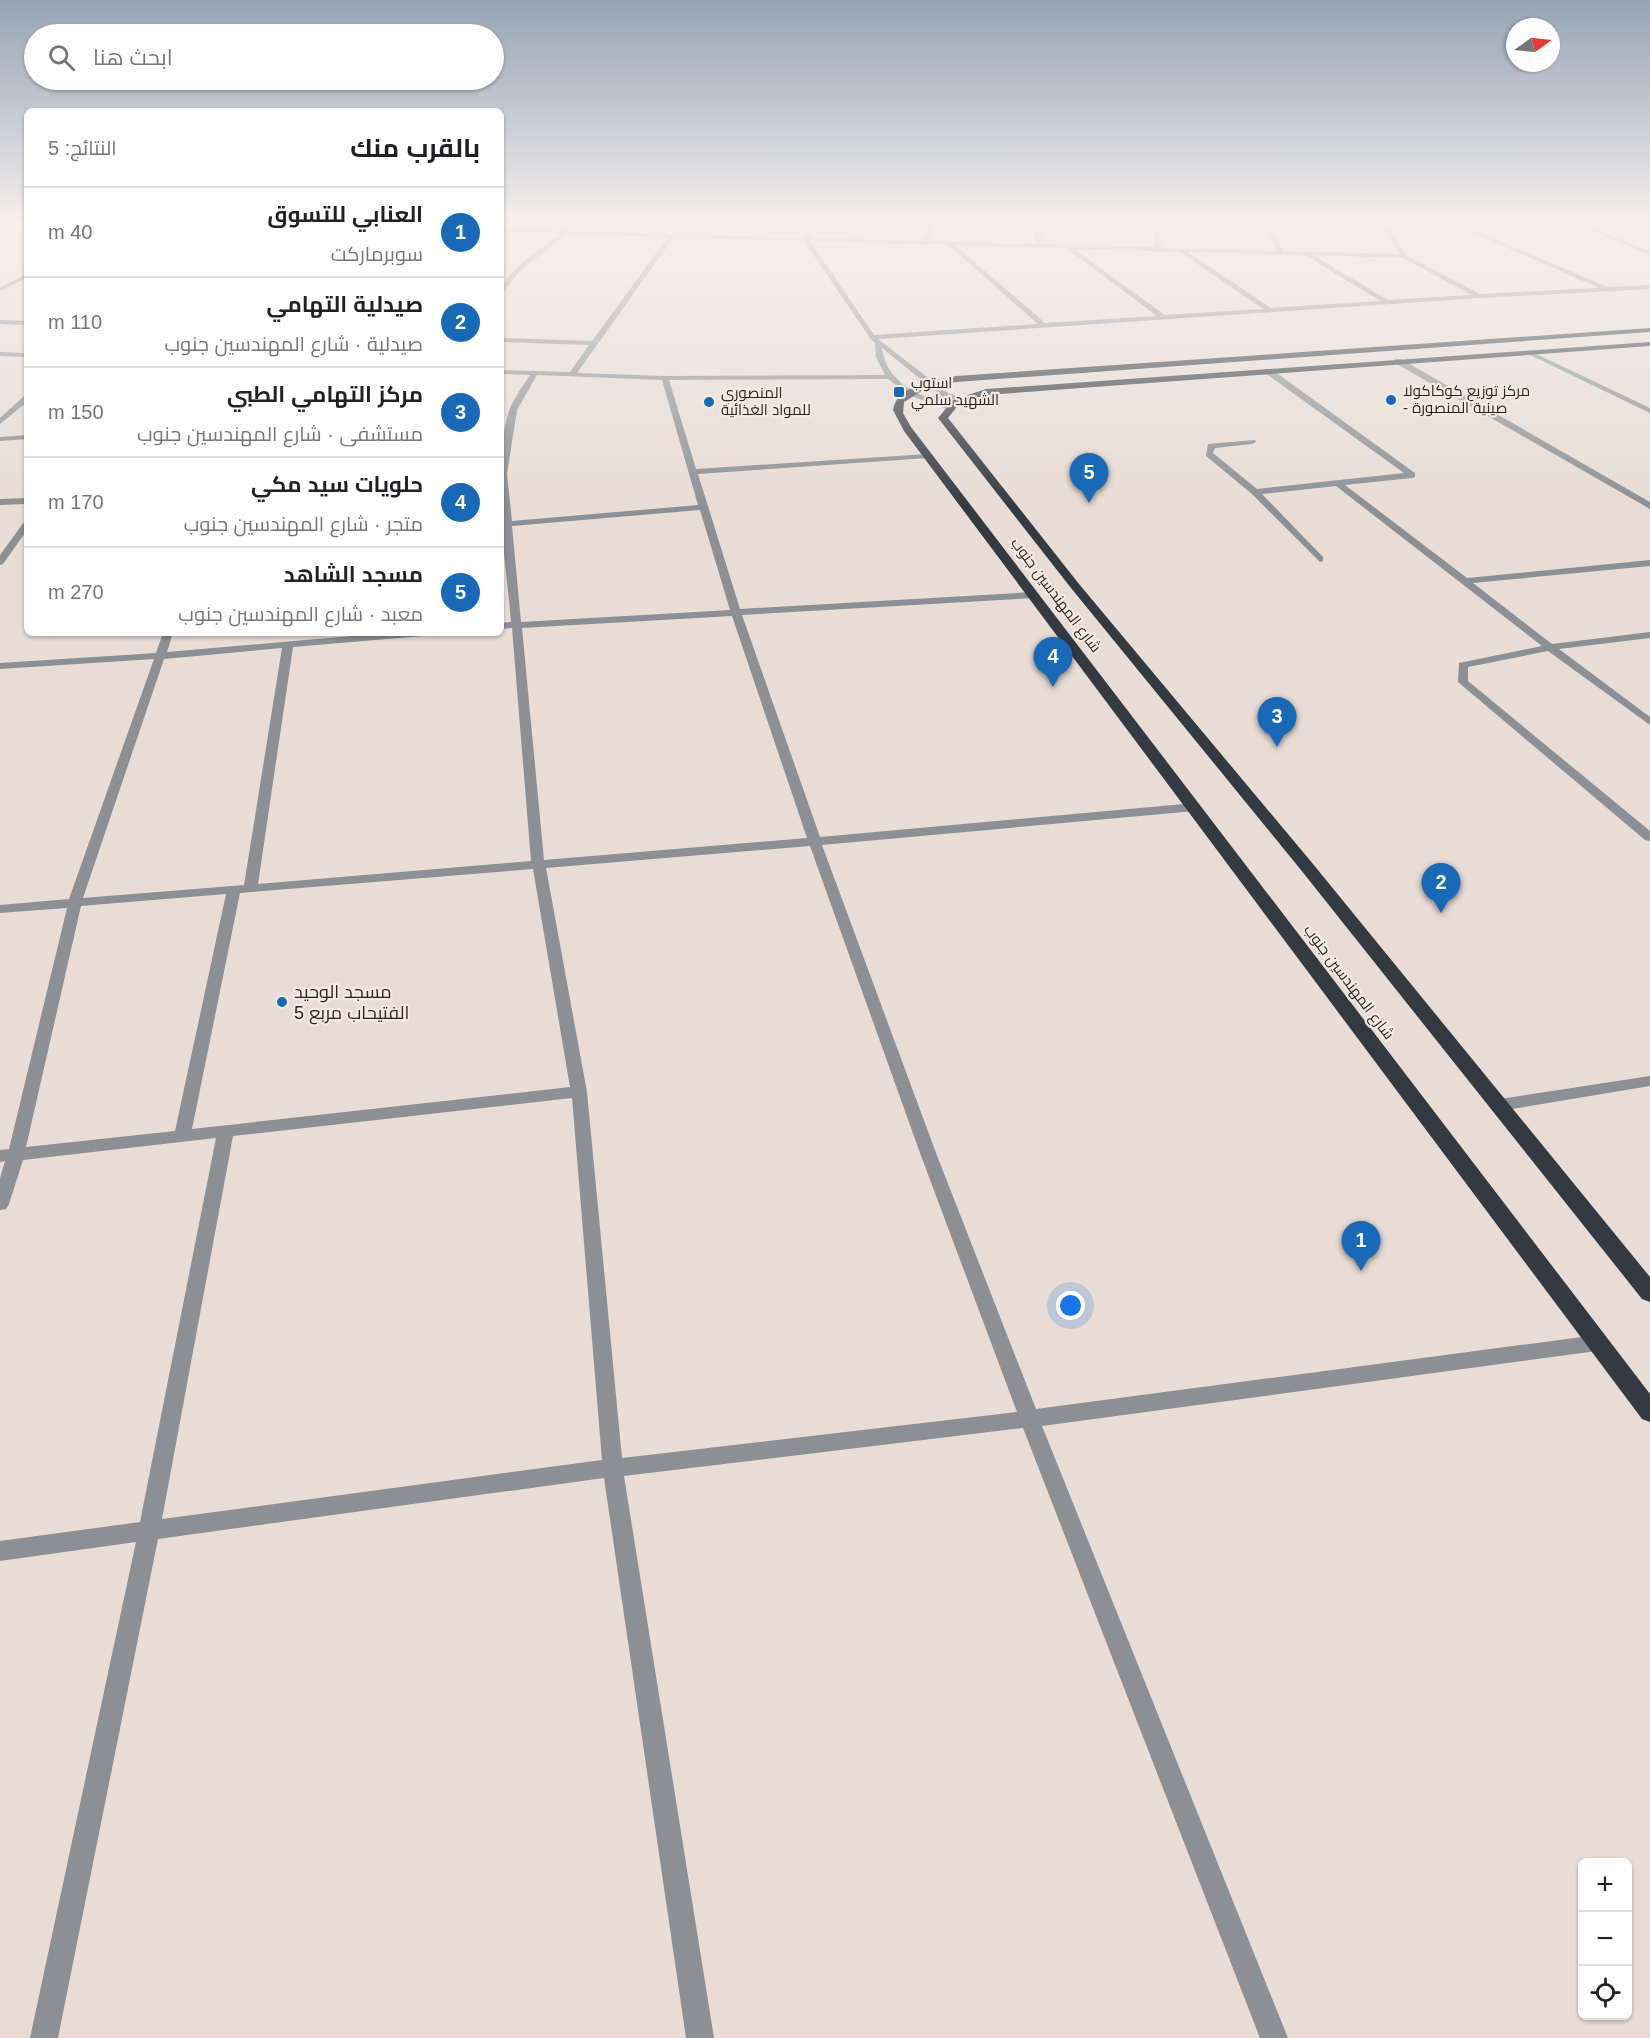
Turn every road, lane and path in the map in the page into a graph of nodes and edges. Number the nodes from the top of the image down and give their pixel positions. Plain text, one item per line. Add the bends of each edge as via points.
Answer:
1 (613, 317) edge
2 (858, 317) edge
3 (1033, 317) edge
4 (1161, 317) edge
5 (0, 322) edge
6 (24, 322) edge
7 (1042, 325) junction
8 (1650, 330) edge
9 (872, 337) junction
10 (504, 340) edge
11 (593, 343) junction
12 (878, 344) junction
13 (1650, 344) edge
14 (24, 347) edge
15 (1528, 352) junction
16 (0, 354) edge
17 (11, 354) junction
18 (24, 355) edge
19 (1398, 362) junction
20 (1268, 371) junction
21 (504, 372) edge
22 (534, 374) junction
23 (572, 375) junction
24 (890, 377) junction
25 (665, 378) junction
26 (932, 384) junction
27 (909, 393) junction
28 (958, 398) junction
29 (24, 401) edge
30 (947, 407) junction
31 (1650, 411) edge
32 (0, 422) edge
33 (24, 437) edge
34 (0, 439) edge
35 (1252, 442) dead end
36 (928, 456) junction
37 (504, 462) edge
38 (694, 472) junction
39 (1339, 484) junction
40 (504, 491) edge
41 (1255, 492) junction
42 (24, 501) edge
43 (0, 502) edge
44 (704, 507) junction
45 (1650, 507) edge
46 (508, 524) junction
47 (24, 528) edge
48 (506, 543) edge
49 (1320, 559) dead end
50 (0, 561) edge
51 (1650, 563) edge
52 (1465, 581) junction
53 (1034, 595) junction
54 (735, 612) junction
55 (508, 625) edge
56 (1650, 635) edge
57 (167, 636) edge
58 (389, 636) edge
59 (288, 645) junction
60 (1550, 647) junction
61 (158, 656) junction
62 (0, 666) edge
63 (1650, 722) edge
64 (1195, 807) junction
65 (1650, 837) edge
66 (814, 840) junction
67 (538, 862) junction
68 (242, 889) junction
69 (75, 902) junction
70 (0, 909) edge
71 (1650, 1081) edge
72 (579, 1092) junction
73 (1500, 1105) junction
74 (226, 1131) junction
75 (182, 1136) junction
76 (8, 1155) edge
77 (0, 1204) edge
78 (1650, 1293) edge
79 (1597, 1343) junction
80 (1650, 1412) edge
81 (1028, 1419) junction
82 (613, 1468) junction
83 (149, 1532) junction
84 (0, 1551) edge
85 (44, 2038) edge
86 (700, 2038) edge
87 (1274, 2038) edge

1 - 11 street
2 - 9 street
3 - 7 street
4 - 7 street
5 - 6 street
7 - 9 street
8 - 26 highway
9 - 12 street
10 - 11 street
11 - 23 street
12 - 24 street via 878,358
12 - 26 street
13 - 15 highway
14 - 17 street
15 - 19 highway
15 - 31 street
16 - 17 street
17 - 18 street
19 - 20 highway
19 - 45 street
20 - 28 highway via 1020,389
20 - 39 street via 1412,475
21 - 22 street
22 - 23 street
22 - 37 street via 513,410
23 - 25 street
24 - 25 street
24 - 27 street
25 - 38 street
26 - 27 highway
26 - 28 street via 947,396
27 - 30 street
27 - 36 highway, شارع المهندسين جنوب via 897,406 899,415
28 - 30 highway
29 - 32 street
30 - 73 highway, شارع المهندسين جنوب via 943,418 1038,539
33 - 34 street
35 - 41 street via 1211,446 1209,454
36 - 38 street
36 - 53 highway, شارع المهندسين جنوب
38 - 44 street
39 - 41 street
39 - 52 street
40 - 46 street
41 - 49 street
42 - 43 street
44 - 46 street
44 - 54 street
46 - 48 street
47 - 50 street
48 - 55 street
51 - 52 street
52 - 60 street
53 - 54 street
53 - 64 highway, شارع المهندسين جنوب
54 - 55 street
54 - 66 street
55 - 67 street
56 - 60 street
57 - 61 street
58 - 59 street
59 - 61 street
59 - 68 street
60 - 63 street
60 - 65 street via 1463,665 1463,682
61 - 62 street
61 - 69 street
64 - 66 street
64 - 79 highway, شارع المهندسين جنوب
66 - 67 street
66 - 81 street
67 - 68 street
67 - 72 street
68 - 69 street
68 - 75 street
69 - 70 street
69 - 76 street
71 - 73 street
72 - 74 street
72 - 82 street
73 - 78 highway, شارع المهندسين جنوب
74 - 75 street
74 - 83 street
75 - 76 street
76 - 77 street
79 - 80 highway, شارع المهندسين جنوب
79 - 81 street
81 - 82 street
81 - 87 street
82 - 83 street
82 - 86 street
83 - 84 street
83 - 85 street

